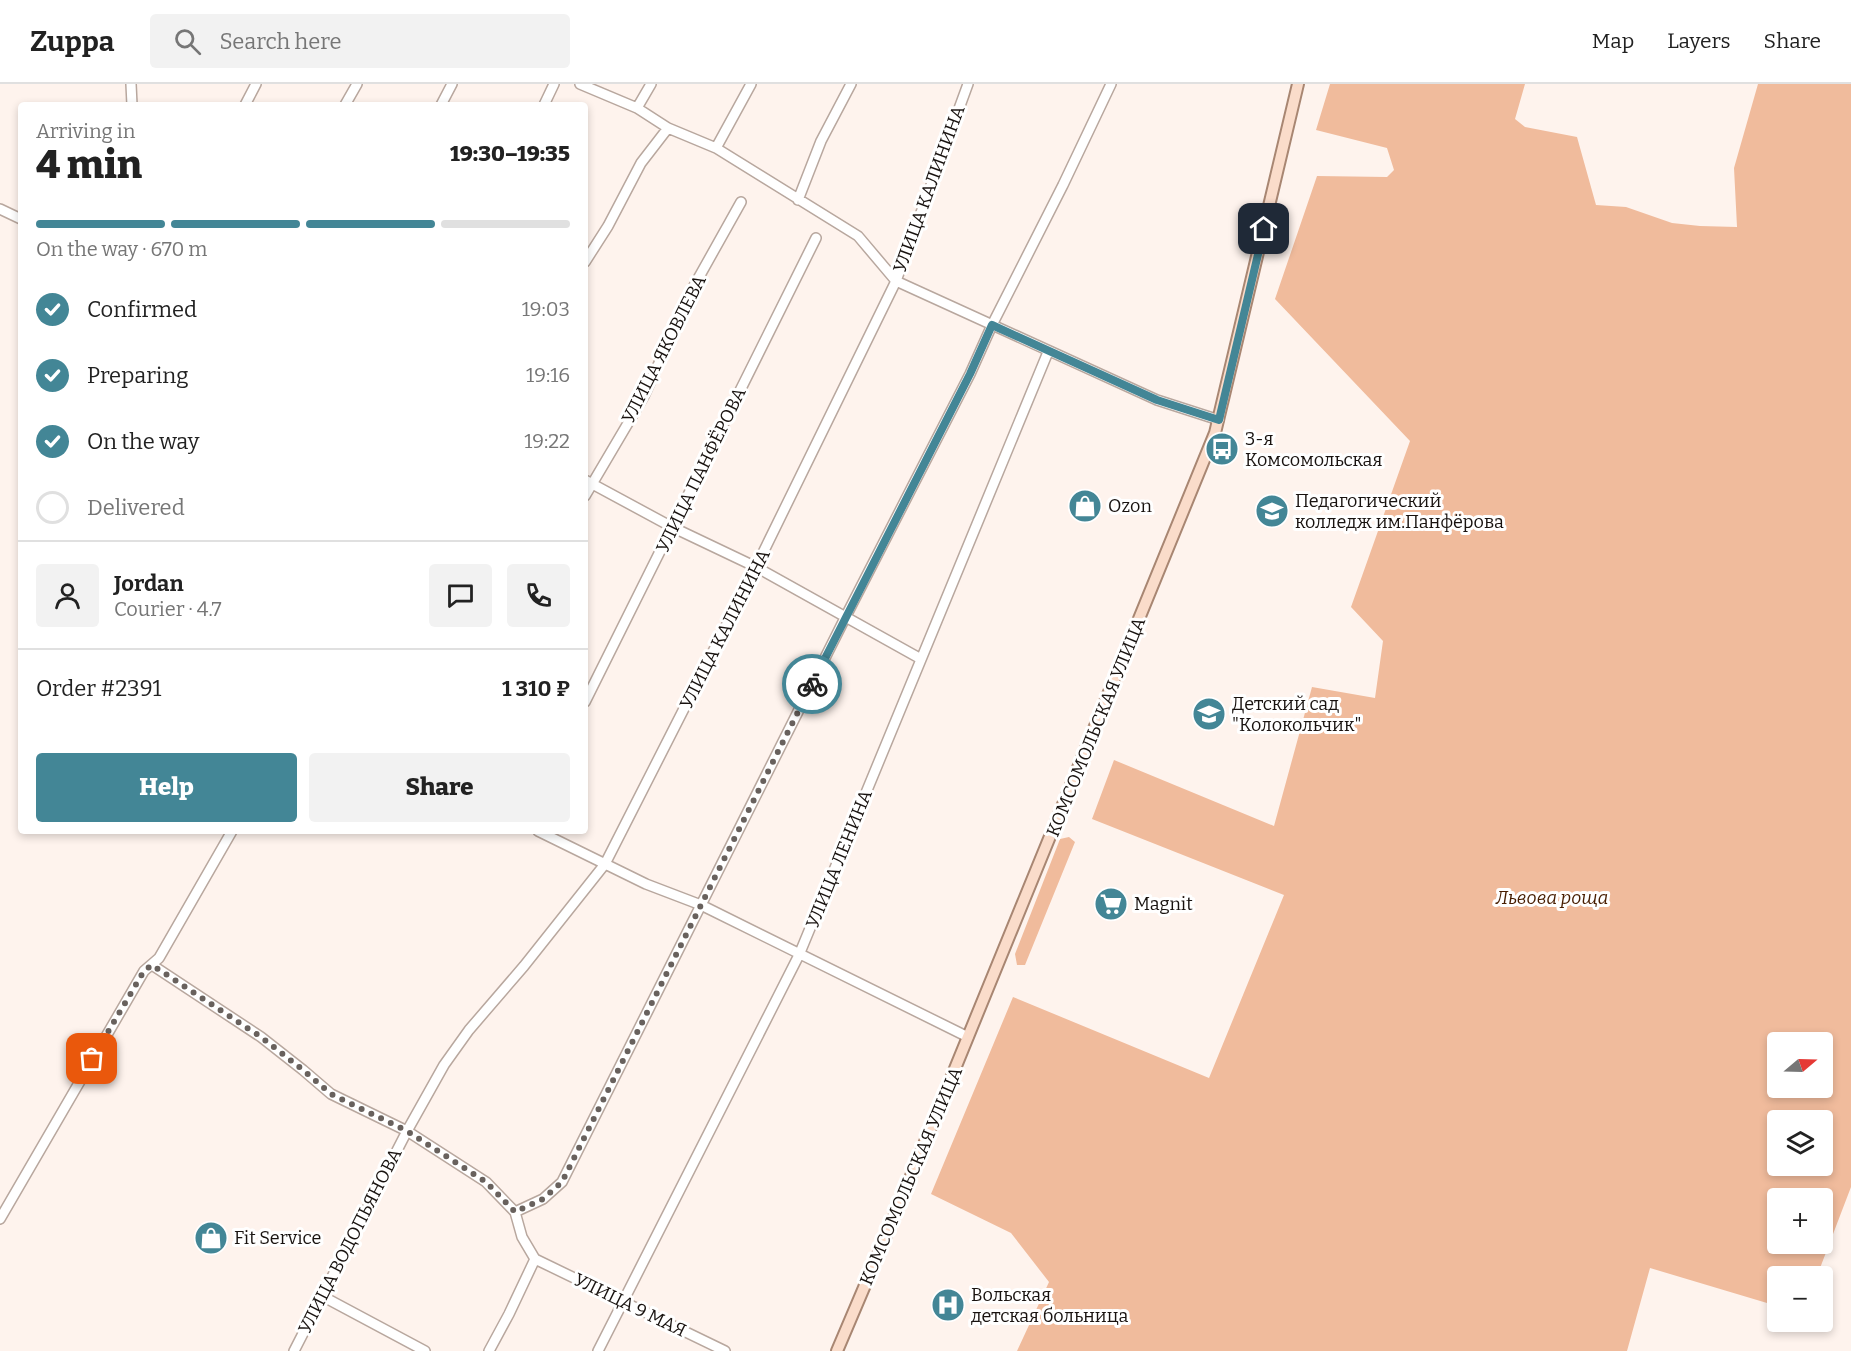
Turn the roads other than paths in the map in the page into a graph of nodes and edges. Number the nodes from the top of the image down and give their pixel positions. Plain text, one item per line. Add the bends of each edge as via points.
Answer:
1 (131, 84) edge
2 (256, 84) edge
3 (357, 84) edge
4 (452, 84) edge
5 (554, 84) edge
6 (580, 84) edge
7 (651, 84) edge
8 (751, 84) edge
9 (851, 84) edge
10 (968, 84) edge
11 (1111, 84) edge
12 (1298, 84) edge
13 (132, 102) edge
14 (247, 102) edge
15 (347, 102) edge
16 (443, 102) edge
17 (545, 102) edge
18 (637, 108) junction
19 (668, 128) junction
20 (716, 148) junction
21 (798, 200) junction
22 (741, 202) dead end
23 (0, 209) edge
24 (18, 216) edge
25 (816, 238) dead end
26 (588, 257) edge
27 (896, 281) junction
28 (992, 325) junction
29 (1048, 352) junction
30 (1219, 420) junction
31 (588, 482) edge
32 (672, 528) junction
33 (756, 567) junction
34 (846, 616) junction
35 (921, 659) junction
36 (588, 696) edge
37 (230, 834) edge
38 (544, 834) edge
39 (605, 864) junction
40 (701, 905) junction
41 (799, 955) junction
42 (152, 965) junction
43 (968, 1037) junction
44 (407, 1131) junction
45 (515, 1212) junction
46 (0, 1219) edge
47 (535, 1259) junction
48 (322, 1296) junction
49 (623, 1302) junction
50 (294, 1351) edge
51 (425, 1351) edge
52 (489, 1351) edge
53 (598, 1351) edge
54 (725, 1351) edge
55 (837, 1351) edge

1 - 13 street
2 - 14 street
3 - 15 street
4 - 16 street
5 - 17 street
6 - 18 street
7 - 18 street
8 - 20 street
9 - 21 street via 821,141
10 - 27 street, УЛИЦА КАЛИНИНА
11 - 28 street
12 - 30 main road, КОМСОМОЛЬСКАЯ УЛИЦА
18 - 19 street
19 - 20 street
19 - 26 street via 641,163
20 - 21 street
21 - 27 street via 858,236
22 - 31 street, УЛИЦА ЯКОВЛЕВА via 694,286 644,396
23 - 24 street
25 - 32 street, УЛИЦА ПАНФЁРОВА
27 - 28 street
27 - 33 street, УЛИЦА КАЛИНИНА
28 - 29 street
28 - 34 street
29 - 30 street via 1157,400
29 - 35 street, УЛИЦА ЛЕНИНА
30 - 43 main road, КОМСОМОЛЬСКАЯ УЛИЦА
31 - 32 street
32 - 33 street
32 - 36 street, УЛИЦА ПАНФЁРОВА
33 - 34 street
33 - 39 street, УЛИЦА КАЛИНИНА
34 - 35 street
34 - 40 street
35 - 41 street, УЛИЦА ЛЕНИНА
37 - 42 street
38 - 39 street
39 - 40 street
39 - 44 street, УЛИЦА КАЛИНИНА via 469,1030
40 - 41 street
40 - 45 street via 562,1182 543,1199
41 - 43 street
41 - 49 street, УЛИЦА ЛЕНИНА
42 - 44 street via 261,1037 331,1094
42 - 46 street via 144,971
43 - 55 main road, КОМСОМОЛЬСКАЯ УЛИЦА
44 - 45 street via 486,1182
44 - 48 street, УЛИЦА ВОДОПЬЯНОВА
45 - 47 street via 522,1237
47 - 49 street, УЛИЦА 9 МАЯ
47 - 52 street
48 - 50 street, УЛИЦА ВОДОПЬЯНОВА
48 - 51 street
49 - 53 street, УЛИЦА ЛЕНИНА
49 - 54 street, УЛИЦА 9 МАЯ

